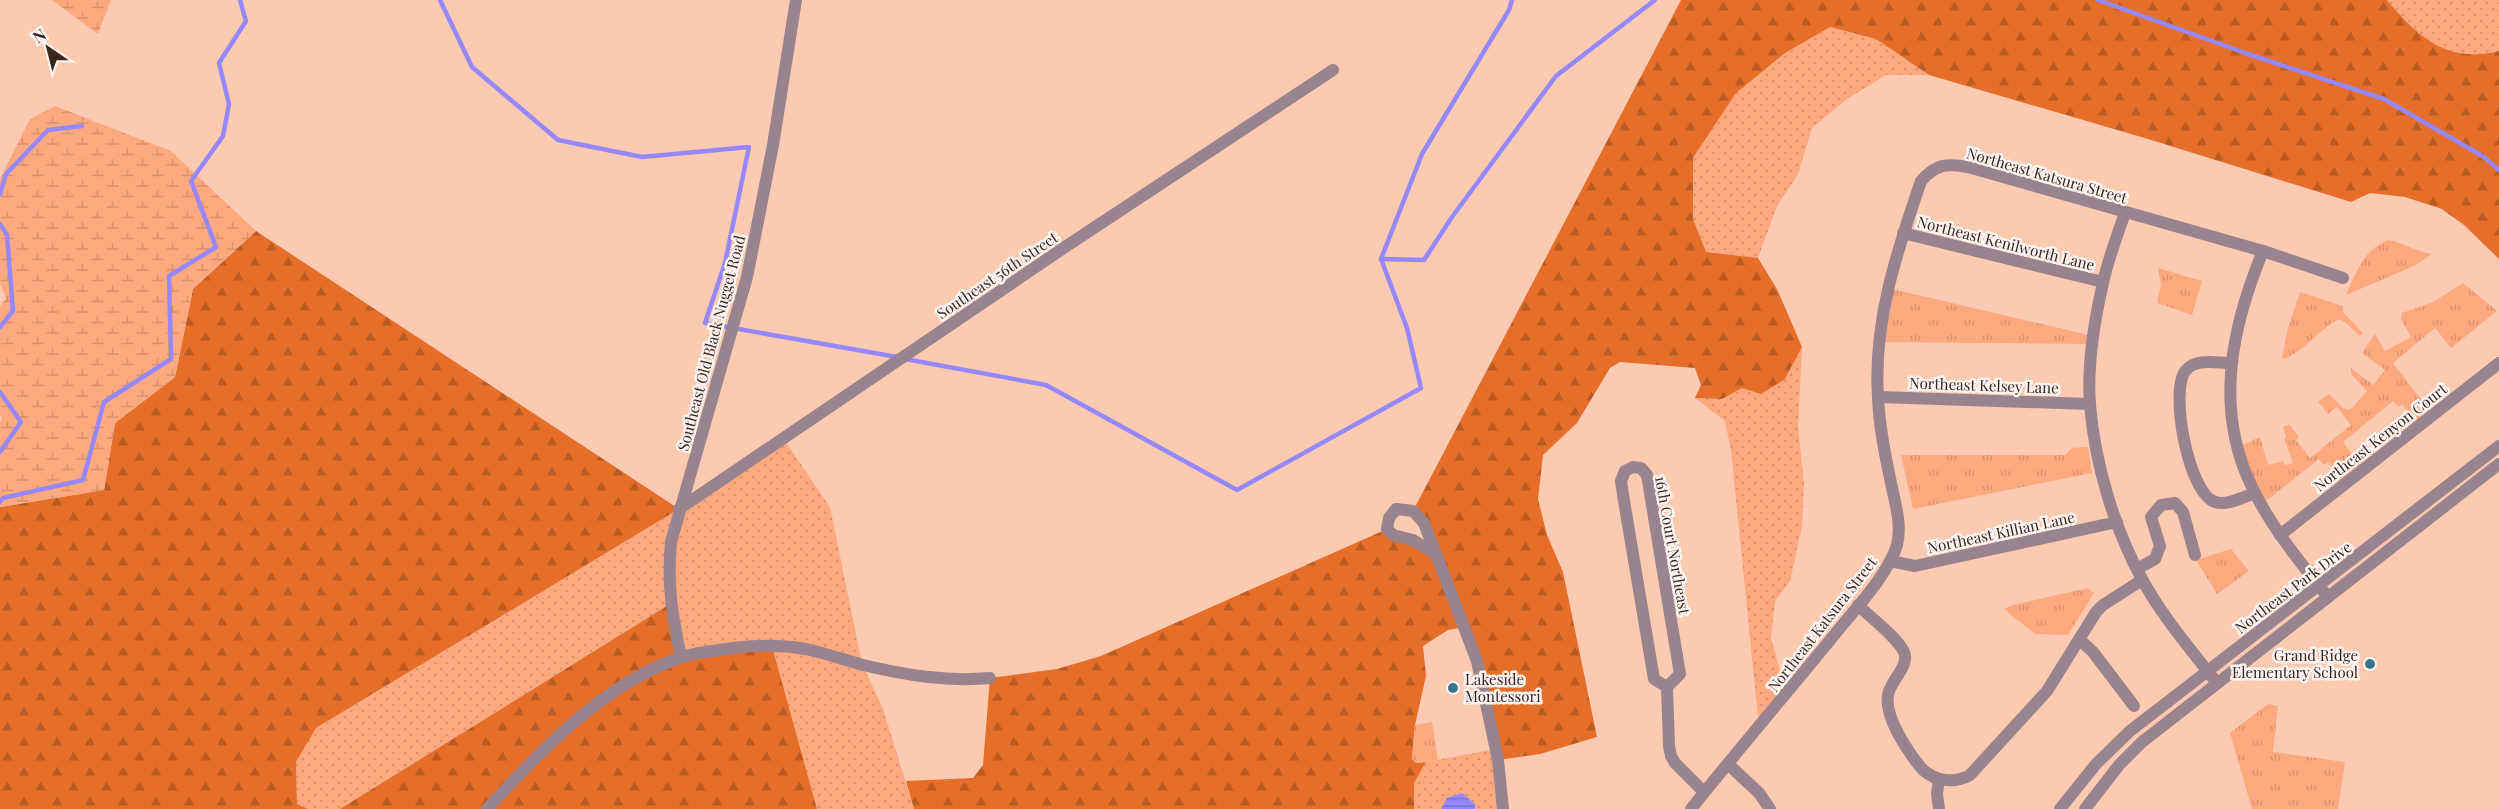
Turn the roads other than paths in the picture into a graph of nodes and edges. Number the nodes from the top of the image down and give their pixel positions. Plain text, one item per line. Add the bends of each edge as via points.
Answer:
1 (796, 0) edge
2 (1333, 70) dead end
3 (2125, 213) junction
4 (1903, 233) junction
5 (2263, 251) junction
6 (2343, 278) dead end
7 (2103, 282) junction
8 (2230, 363) junction
9 (2499, 363) edge
10 (1878, 397) junction
11 (2090, 404) junction
12 (2499, 446) edge
13 (2499, 464) edge
14 (2255, 493) junction
15 (680, 509) junction
16 (2117, 522) junction
17 (2280, 535) junction
18 (1434, 553) dead end
19 (2194, 555) dead end
20 (1890, 561) junction
21 (2140, 575) junction
22 (2319, 586) junction
23 (2328, 597) junction
24 (1858, 605) junction
25 (2080, 640) junction
26 (681, 657) junction
27 (2208, 671) junction
28 (990, 678) dead end
29 (2217, 683) junction
30 (1667, 687) junction
31 (2134, 706) dead end
32 (1728, 764) junction
33 (1939, 779) junction
34 (1704, 792) junction
35 (487, 809) edge
36 (1503, 809) edge
37 (1691, 809) edge
38 (1770, 809) edge
39 (1939, 809) edge
40 (2060, 809) edge
41 (2085, 809) edge

1 - 15 street, Southeast Old Black Nugget Road via 747,277
2 - 15 street, Southeast 56th Street
3 - 4 street, Northeast Katsura Street via 1950,163 1935,168 1921,181
3 - 5 street, Northeast Katsura Street
3 - 7 street
4 - 7 street, Northeast Kenilworth Lane
4 - 10 street, Northeast Katsura Street via 1882,317
5 - 6 street, Northeast Katsura Street
5 - 8 street via 2238,316
7 - 11 street via 2093,336
8 - 14 street via 2238,447
8 - 14 street via 2195,363 2186,370 2180,381 2184,439 2202,494 2215,502 2226,502
9 - 17 street, Northeast Kenyon Court
10 - 11 street, Northeast Kelsey Lane
10 - 20 street, Northeast Katsura Street via 1899,529
11 - 16 street via 2098,455
12 - 22 street, Northeast Park Drive
13 - 23 street, Northeast Park Drive
14 - 17 street
15 - 26 street, Southeast Old Black Nugget Road via 668,574
16 - 20 street, Northeast Killian Lane via 1915,566
16 - 21 street
17 - 22 street
18 - 36 street via 1477,661 1498,760
19 - 21 street via 2182,512 2175,503 2161,505 2151,517 2160,546 2155,559
20 - 24 street, Northeast Katsura Street
21 - 25 street via 2103,605
21 - 27 street
22 - 23 street
22 - 27 street, Northeast Park Drive
23 - 29 street, Northeast Park Drive
24 - 32 street, Northeast Katsura Street
24 - 33 street via 1904,653 1904,665 1888,694 1889,715 1915,761 1929,776
25 - 31 street
25 - 33 street via 2048,691 1970,776 1963,780
26 - 28 street via 772,646 804,649 925,677
26 - 35 street via 626,685 596,706 528,766
27 - 29 street
27 - 40 street, Northeast Park Drive via 2130,731 2096,764
29 - 41 street, Northeast Park Drive via 2142,742
30 - 30 street, 16th Court Northeast via 1680,674 1647,475 1641,468 1633,467 1625,471 1621,481 1624,501 1654,679
30 - 34 street, 16th Court Northeast via 1671,756
32 - 34 street, Northeast Katsura Street
32 - 38 street
33 - 39 street
34 - 37 street, Northeast Katsura Street

